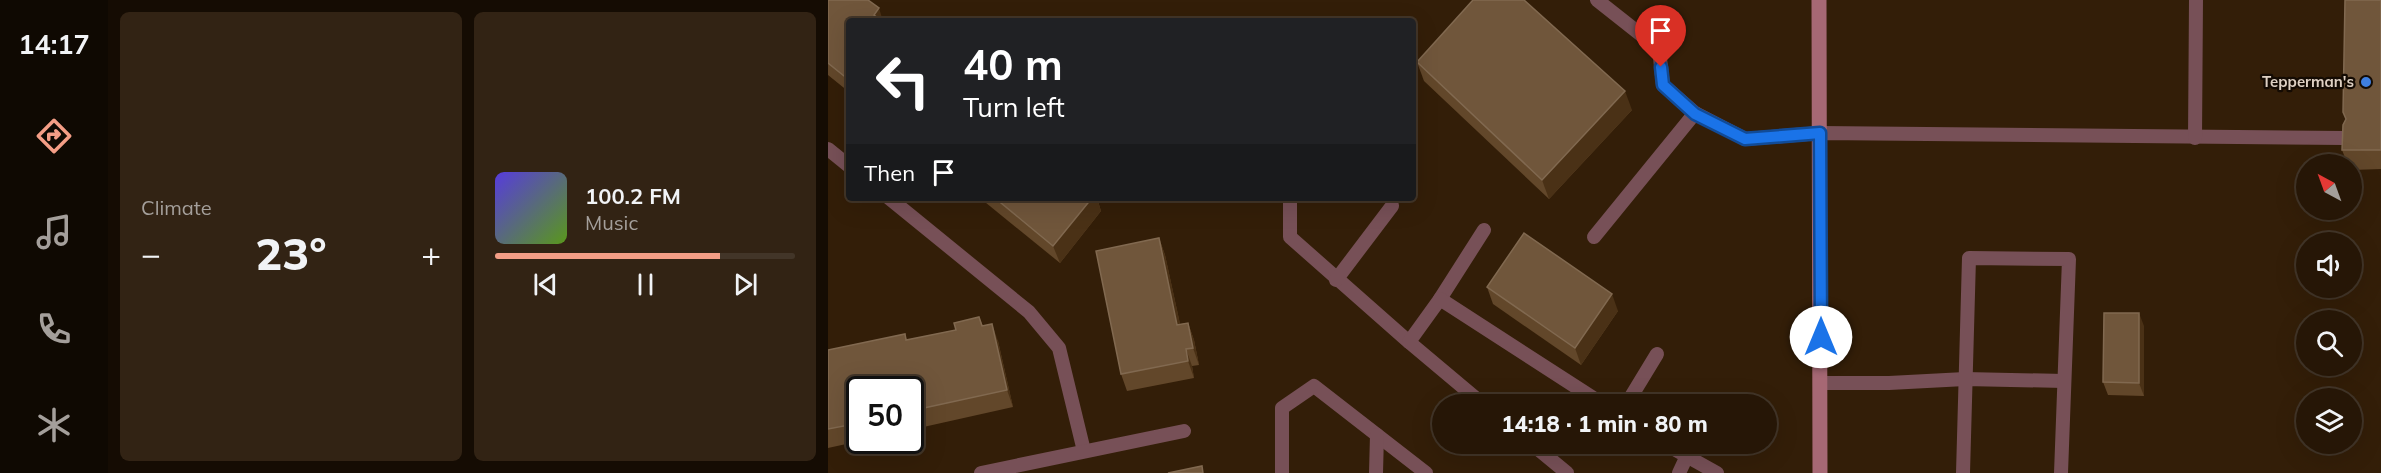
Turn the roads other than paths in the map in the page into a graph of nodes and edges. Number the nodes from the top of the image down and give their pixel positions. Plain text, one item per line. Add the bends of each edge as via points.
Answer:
1 (1597, 0) edge
2 (1819, 0) edge
3 (2196, 0) edge
4 (1695, 114) junction
5 (1820, 133) junction
6 (2195, 138) junction
7 (2344, 138) edge
8 (828, 149) edge
9 (846, 164) edge
10 (893, 201) edge
11 (1290, 201) edge
12 (1392, 206) dead end
13 (1484, 230) dead end
14 (1593, 237) dead end
15 (1336, 280) junction
16 (1440, 299) junction
17 (1408, 342) junction
18 (1657, 354) dead end
19 (1965, 379) junction
20 (2064, 381) junction
21 (1821, 383) junction
22 (1471, 394) edge
23 (1587, 394) edge
24 (1633, 394) edge
25 (1184, 431) dead end
26 (1377, 435) junction
27 (1084, 451) junction
28 (1544, 454) edge
29 (1680, 454) edge
30 (1686, 458) junction
31 (981, 473) edge
32 (1282, 473) edge
33 (1376, 473) edge
34 (1426, 473) edge
35 (1567, 473) edge
36 (1679, 473) edge
37 (1717, 473) edge
38 (1820, 473) edge
39 (1963, 473) edge
40 (2061, 473) edge

1 - 4 lane via 1659,50 1663,85
2 - 5 main road
3 - 6 lane
4 - 5 lane via 1745,139
4 - 14 lane
5 - 6 lane
5 - 21 main road
6 - 7 lane
8 - 9 lane
10 - 27 lane via 1029,312 1059,348
11 - 15 lane via 1290,237
12 - 15 lane
13 - 16 lane
15 - 17 lane
16 - 17 lane
16 - 23 lane
17 - 22 lane
18 - 24 lane
19 - 20 lane
19 - 20 lane via 1969,258 2069,259
19 - 21 lane
19 - 39 lane
20 - 40 lane
21 - 38 main road
25 - 27 lane
26 - 32 lane via 1314,386 1282,408
26 - 33 lane
26 - 34 lane
27 - 31 lane
28 - 35 lane
29 - 30 lane
30 - 36 lane
30 - 37 lane

